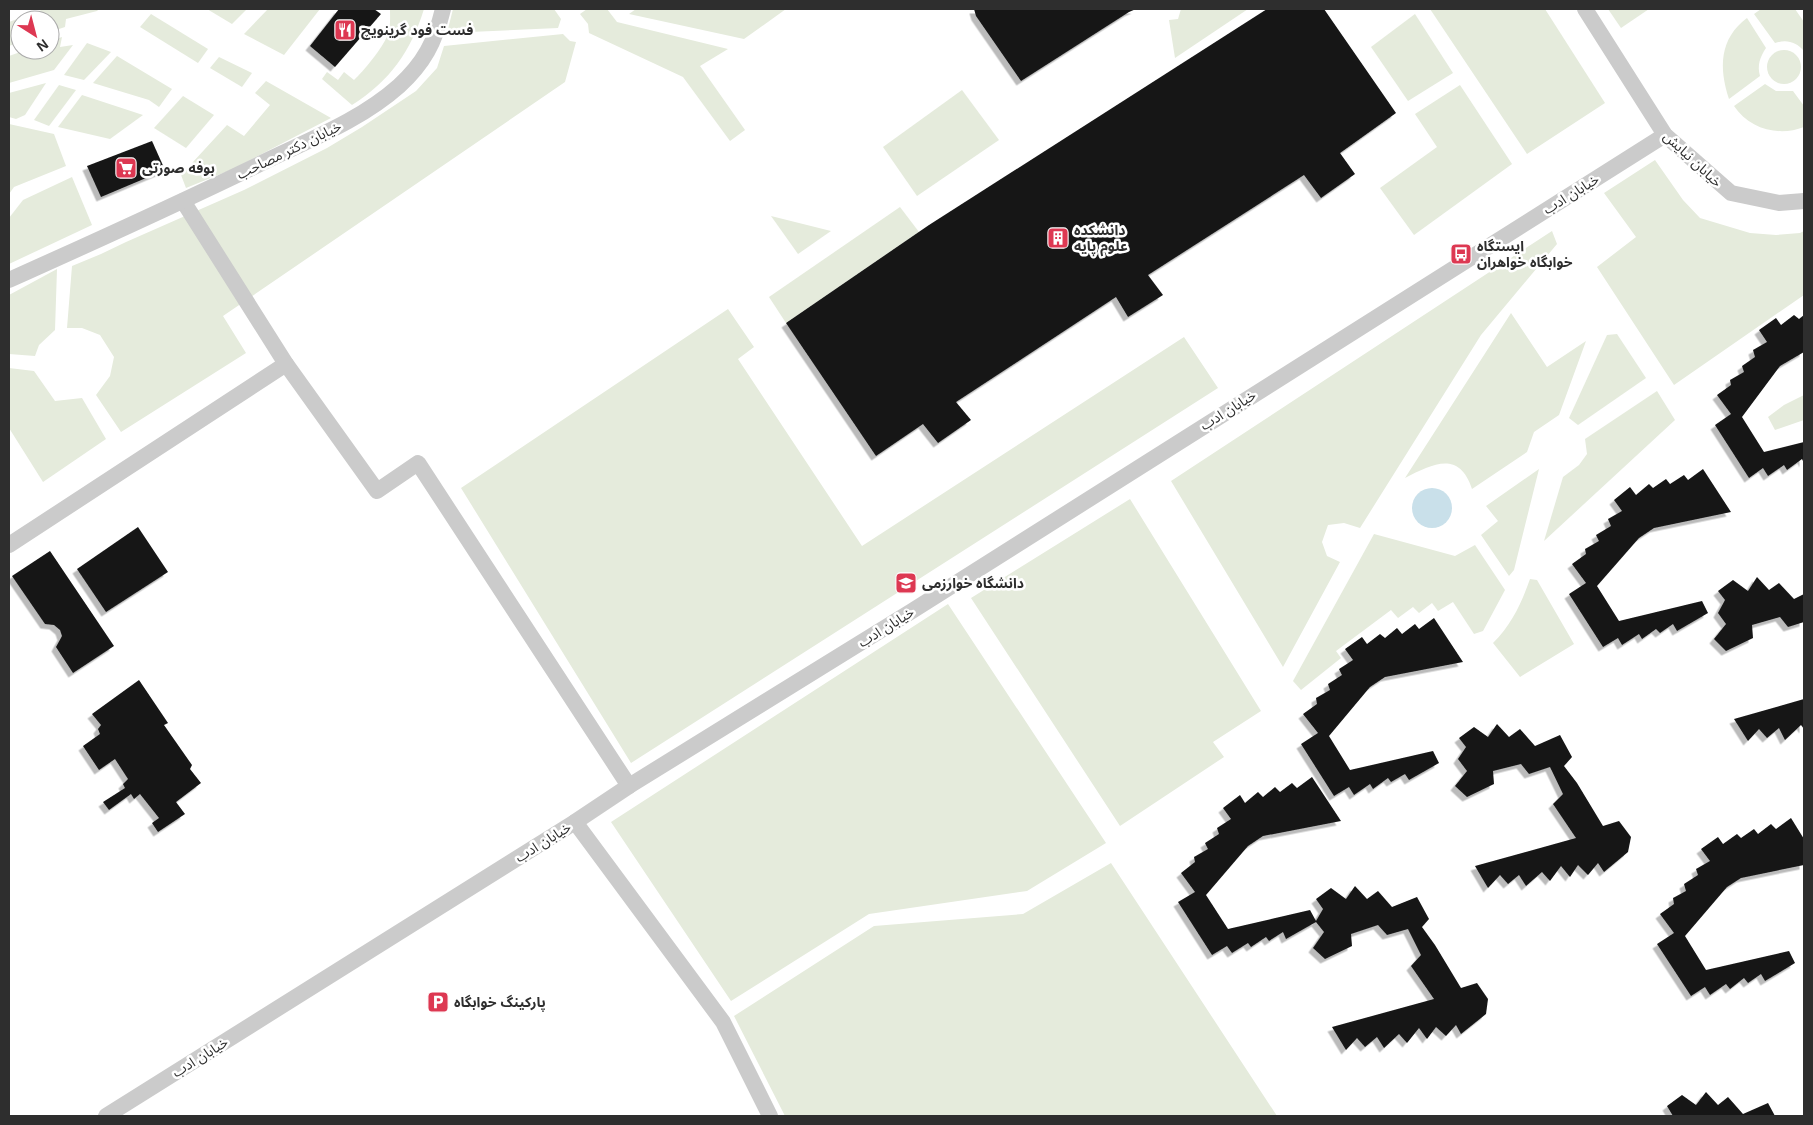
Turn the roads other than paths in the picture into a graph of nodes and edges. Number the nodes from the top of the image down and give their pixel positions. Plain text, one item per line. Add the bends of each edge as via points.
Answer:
1 (443, 9) edge
2 (1585, 9) edge
3 (1665, 135) junction
4 (183, 201) junction
5 (1804, 201) edge
6 (9, 280) edge
7 (286, 364) junction
8 (9, 544) edge
9 (629, 786) junction
10 (575, 822) junction
11 (106, 1116) edge
12 (770, 1116) edge

1 - 4 lane, خیابان دکتر مصاحب via 425,58 398,87 360,115
2 - 3 lane, خیابان نیایش
3 - 5 lane, خیابان نیایش via 1731,193 1779,203
3 - 9 lane, خیابان ادب
4 - 6 lane, خیابان دکتر مصاحب
4 - 7 lane
7 - 8 lane
7 - 9 lane via 377,490 418,463
9 - 10 lane, خیابان ادب
10 - 11 lane, خیابان ادب
10 - 12 lane via 723,1022

